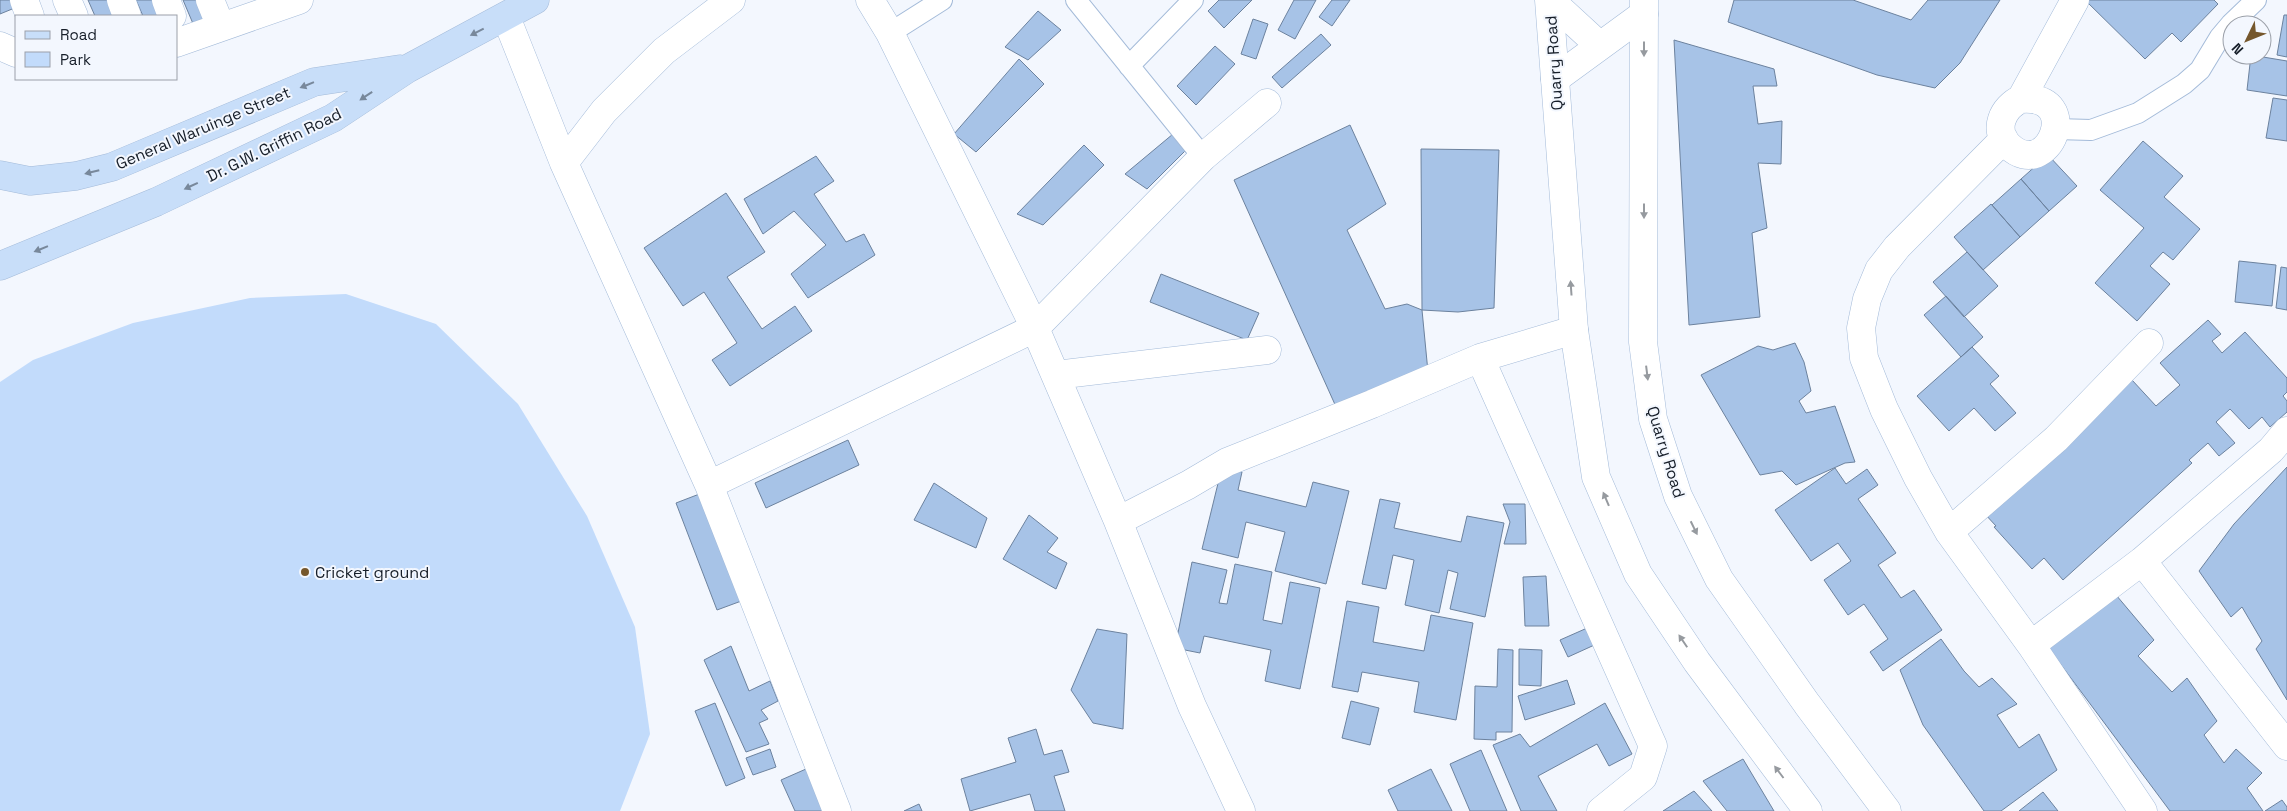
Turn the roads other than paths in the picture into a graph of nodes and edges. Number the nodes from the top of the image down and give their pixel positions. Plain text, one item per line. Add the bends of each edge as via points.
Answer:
1 (24, 0) edge
2 (68, 0) edge
3 (120, 0) edge
4 (166, 0) edge
5 (210, 0) edge
6 (299, 0) edge
7 (535, 0) edge
8 (731, 0) edge
9 (870, 0) edge
10 (942, 0) edge
11 (1076, 0) edge
12 (1193, 0) edge
13 (1549, 0) edge
14 (2075, 0) edge
15 (2256, 0) edge
16 (271, 5) edge
17 (1644, 7) edge
18 (30, 15) edge
19 (74, 15) edge
20 (127, 15) edge
21 (172, 15) edge
22 (506, 17) junction
23 (221, 27) junction
24 (890, 33) junction
25 (178, 37) edge
26 (0, 46) edge
27 (1600, 46) junction
28 (15, 53) edge
29 (1129, 66) junction
30 (407, 68) junction
31 (1555, 79) junction
32 (2021, 99) junction
33 (1267, 104) dead end
34 (2056, 129) junction
35 (2004, 139) junction
36 (1203, 157) junction
37 (564, 163) junction
38 (0, 175) edge
39 (0, 266) edge
40 (1035, 328) junction
41 (1574, 330) junction
42 (2149, 343) dead end
43 (1267, 350) dead end
44 (1480, 358) junction
45 (1056, 375) junction
46 (2287, 431) edge
47 (709, 485) junction
48 (1118, 521) junction
49 (1949, 532) junction
50 (2142, 562) junction
51 (2031, 645) junction
52 (2287, 746) edge
53 (837, 811) edge
54 (1241, 811) edge
55 (1601, 811) edge
56 (1808, 811) edge
57 (1887, 811) edge
58 (2143, 811) edge

1 - 18 street
2 - 19 street
3 - 20 street
4 - 21 street
5 - 23 street
6 - 16 street
7 - 22 main road, Dr. G.W. Griffin Road
8 - 37 street via 664,51 604,111
9 - 24 street
10 - 24 lane
11 - 29 lane
12 - 29 lane
13 - 27 street
13 - 31 street, Quarry Road
14 - 32 street
15 - 34 lane via 2231,24 2200,70 2184,84 2138,113 2091,130
16 - 23 street
17 - 27 street
17 -> 57 street, Quarry Road via 1643,342 1653,419 1678,496 1719,579
22 -> 30 main road, Dr. G.W. Griffin Road
22 - 37 street
23 - 25 street
24 - 40 street
26 - 28 street
27 - 31 street
29 - 36 lane
30 -> 38 main road, General Waruinge Street via 314,82 112,167 30,182
30 -> 39 main road, Dr. G.W. Griffin Road via 333,118 156,202
41 -> 31 street, Quarry Road
32 - 34 street via 2042,102 2050,109
32 - 35 street via 2013,102 2003,115
33 - 36 street
34 - 35 street via 2049,145 2034,154 2017,151
35 - 49 street via 1897,247 1879,270 1867,299 1861,328 1864,358 1884,408
36 - 40 street
37 - 47 street
40 - 45 street
40 - 47 street
41 - 44 street
56 -> 41 street, Quarry Road via 1697,662 1638,574 1596,477
42 - 49 street via 2056,439
43 - 45 street
44 - 48 street via 1227,462 1188,486
44 - 55 street via 1653,746 1643,777
45 - 48 street
46 - 50 street via 2271,450
47 - 53 street
48 - 54 street via 1192,706
49 - 51 street
50 - 51 street
50 - 52 street
51 - 58 street

